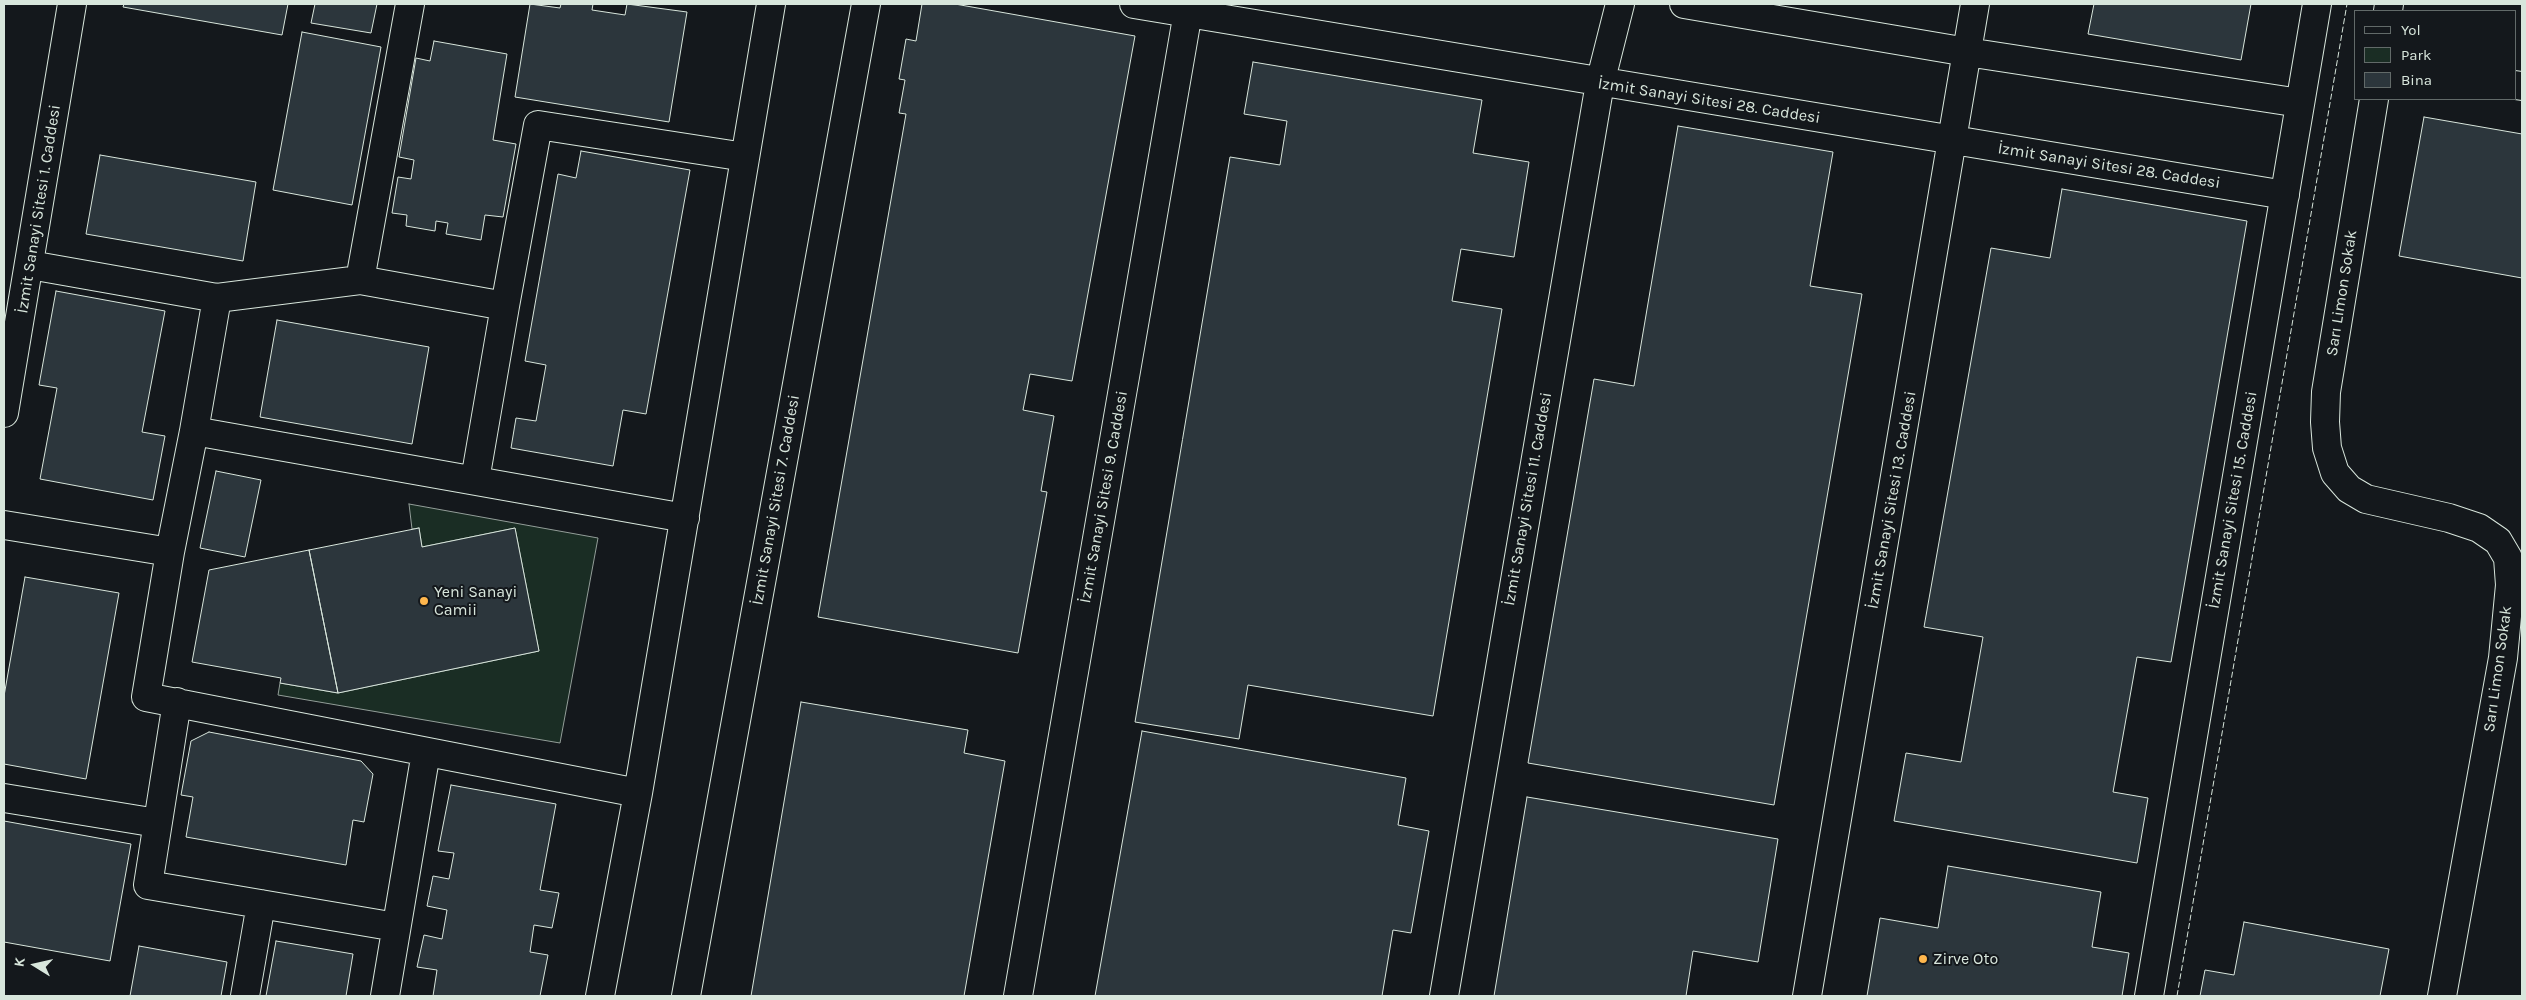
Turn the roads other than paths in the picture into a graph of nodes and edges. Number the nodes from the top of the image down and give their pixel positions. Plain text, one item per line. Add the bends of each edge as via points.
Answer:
1 (72, 4) edge
2 (410, 4) edge
3 (771, 4) edge
4 (866, 4) edge
5 (1134, 4) edge
6 (1620, 4) edge
7 (1684, 4) edge
8 (1975, 4) edge
9 (2317, 4) edge
10 (1195, 8) edge
11 (1967, 52) junction
12 (1600, 83) junction
13 (2374, 100) edge
14 (2300, 103) junction
15 (1954, 141) junction
16 (745, 157) junction
17 (2285, 194) junction
18 (30, 265) junction
19 (360, 280) junction
20 (217, 298) junction
21 (505, 306) junction
22 (4, 413) edge
23 (194, 431) junction
24 (475, 480) junction
25 (685, 518) junction
26 (4, 525) edge
27 (170, 552) junction
28 (177, 702) junction
29 (426, 752) junction
30 (638, 794) junction
31 (4, 798) edge
32 (157, 824) junction
33 (261, 904) junction
34 (396, 926) junction
35 (245, 996) edge
36 (385, 996) edge
37 (600, 996) edge
38 (686, 996) edge
39 (1018, 996) edge
40 (1444, 996) edge
41 (1807, 996) edge
42 (2149, 996) edge
43 (2442, 996) edge

1 - 18 street, İzmit Sanayi Sitesi 1. Caddesi
2 - 19 street
3 - 16 street
4 - 38 street, İzmit Sanayi Sitesi 7. Caddesi
5 - 10 street, İzmit Sanayi Sitesi 28. Caddesi
6 - 12 street, İzmit Sanayi Sitesi 11. Caddesi
7 - 11 street
8 - 11 street, İzmit Sanayi Sitesi 13. Caddesi
9 - 14 street, İzmit Sanayi Sitesi 15. Caddesi
10 - 12 street, İzmit Sanayi Sitesi 28. Caddesi
10 - 39 street, İzmit Sanayi Sitesi 9. Caddesi
11 - 14 street
11 - 15 street, İzmit Sanayi Sitesi 13. Caddesi
12 - 15 street, İzmit Sanayi Sitesi 28. Caddesi
12 - 40 street, İzmit Sanayi Sitesi 11. Caddesi
13 - 43 street, Sarı Limon Sokak via 2326,392 2327,448 2335,472 2350,489 2366,498 2479,528 2498,541 2508,558 2502,658
14 - 17 street, İzmit Sanayi Sitesi 15. Caddesi
15 - 17 street, İzmit Sanayi Sitesi 28. Caddesi
15 - 41 street, İzmit Sanayi Sitesi 13. Caddesi
16 - 21 street via 538,125
16 - 25 street
17 - 42 street, İzmit Sanayi Sitesi 15. Caddesi
18 - 20 street
18 - 22 street, İzmit Sanayi Sitesi 1. Caddesi
19 - 20 street
19 - 21 street
20 - 23 street
21 - 24 street
23 - 24 street
23 - 27 street
24 - 25 street
25 - 30 street
26 - 27 street
27 - 28 street via 146,697
28 - 29 street
28 - 32 street
29 - 30 street
29 - 34 street
30 - 37 street
31 - 32 street
32 - 33 street via 148,885
33 - 34 street
33 - 35 street
34 - 36 street

